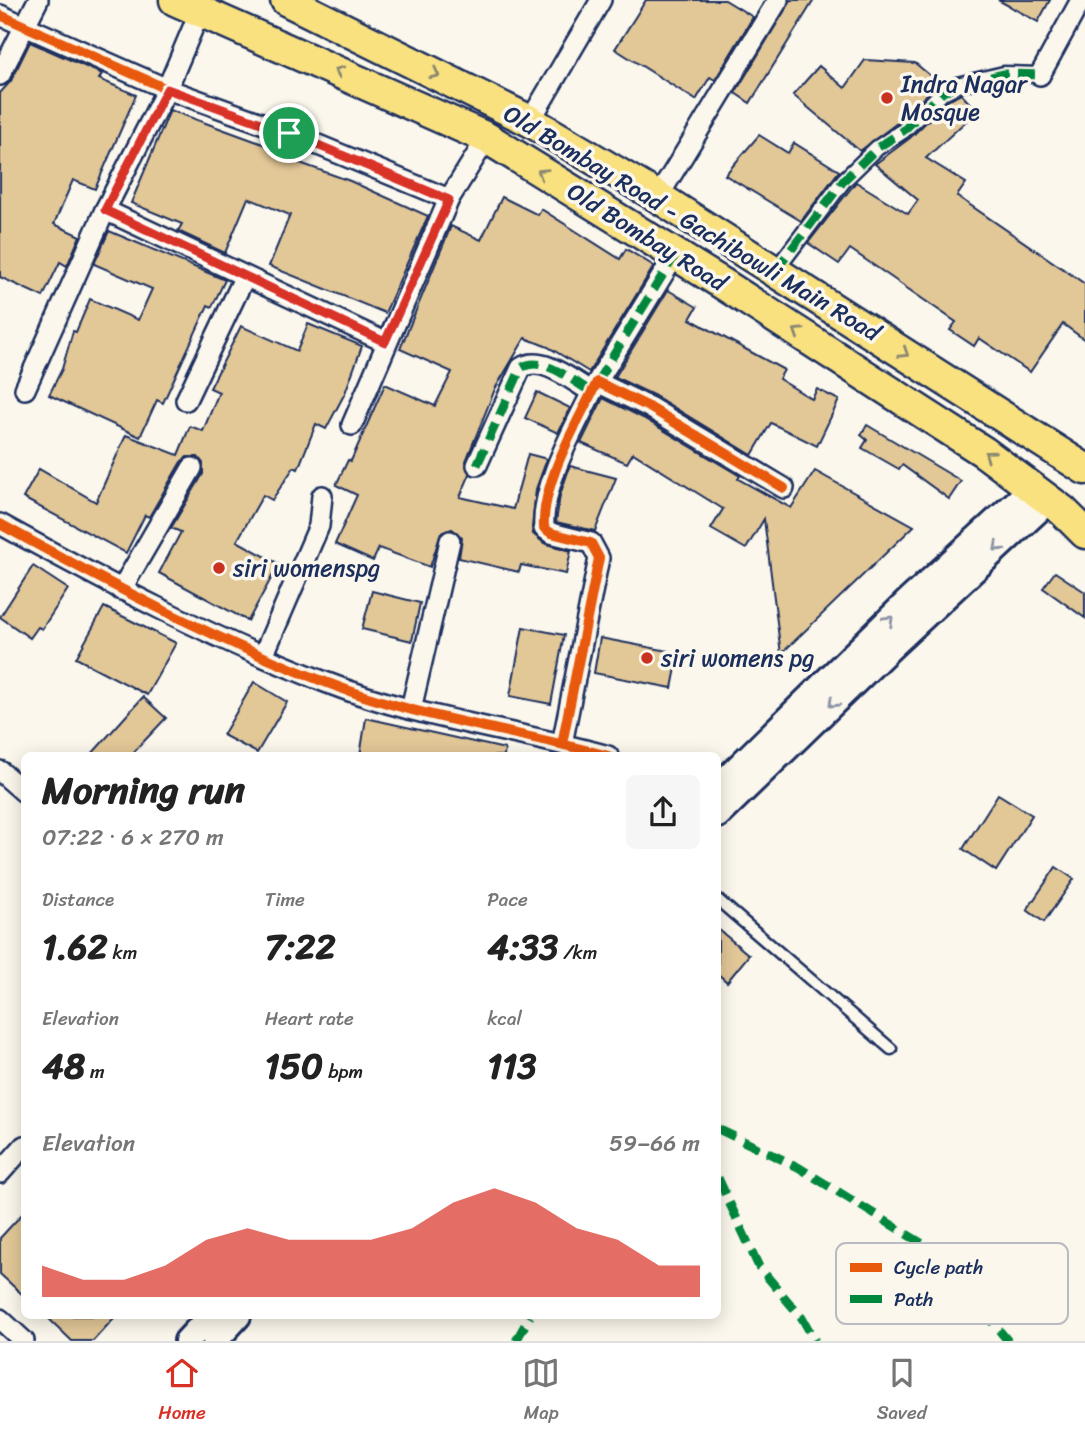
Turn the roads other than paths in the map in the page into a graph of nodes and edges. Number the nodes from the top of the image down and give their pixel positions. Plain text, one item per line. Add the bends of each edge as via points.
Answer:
1 (38, 0) edge
2 (601, 0) edge
3 (778, 0) edge
4 (1080, 0) edge
5 (301, 3) edge
6 (187, 5) edge
7 (0, 15) edge
8 (24, 26) junction
9 (0, 75) edge
10 (1040, 75) joint
11 (167, 89) junction
12 (530, 121) junction
13 (487, 138) junction
14 (658, 197) junction
15 (449, 200) junction
16 (105, 210) junction
17 (675, 255) junction
18 (775, 271) junction
19 (244, 278) junction
20 (385, 342) junction
21 (594, 387) junction
22 (25, 389) dead end
23 (186, 400) dead end
24 (352, 425) dead end
25 (477, 465) dead end
26 (192, 468) dead end
27 (1085, 469) edge
28 (784, 488) dead end
29 (322, 496) dead end
30 (1044, 509) edge
31 (0, 524) edge
32 (1085, 533) edge
33 (450, 541) dead end
34 (121, 590) junction
35 (263, 656) junction
36 (411, 709) junction
37 (562, 744) junction
38 (593, 752) edge
39 (0, 771) edge
40 (21, 789) edge
41 (721, 799) edge
42 (721, 903) edge
43 (891, 1049) dead end
44 (21, 1149) edge
45 (0, 1173) edge
46 (0, 1319) edge
47 (207, 1319) edge
48 (235, 1319) edge
49 (24, 1341) edge
50 (187, 1341) edge
51 (215, 1341) edge

1 - 8 street
2 - 12 street
3 - 14 street
4 - 10 street
5 -> 12 main road, Old Bombay Road - Gachibowli Main Road
6 - 11 street
13 -> 6 main road, Old Bombay Road
7 - 8 street
8 - 9 street
8 - 11 street
10 - 18 street via 1004,74 943,92 844,180
11 - 15 street via 289,133
11 - 16 street
12 - 14 main road, Old Bombay Road - Gachibowli Main Road
13 - 15 street
17 -> 13 main road, Old Bombay Road
14 - 18 main road, Old Bombay Road - Gachibowli Main Road
15 - 20 street
16 - 19 street
16 - 22 street
17 - 21 street
30 -> 17 main road, Old Bombay Road via 985,452
18 -> 27 main road, Old Bombay Road - Gachibowli Main Road
19 - 20 street
19 - 23 street
20 - 24 street
21 - 25 street via 529,362 521,368
21 - 28 street via 649,407
21 - 37 street via 554,476 544,517 544,528 591,543 598,558
26 - 34 street
29 - 35 street via 319,526
30 - 32 main road, Old Bombay Road
30 - 41 street via 960,569
31 - 34 street
33 - 36 street
34 - 35 street
35 - 36 street via 326,683
36 - 37 street
37 - 38 street
39 - 40 street
42 - 43 lane
44 - 45 street
46 - 49 street
47 - 50 street
48 - 51 street

